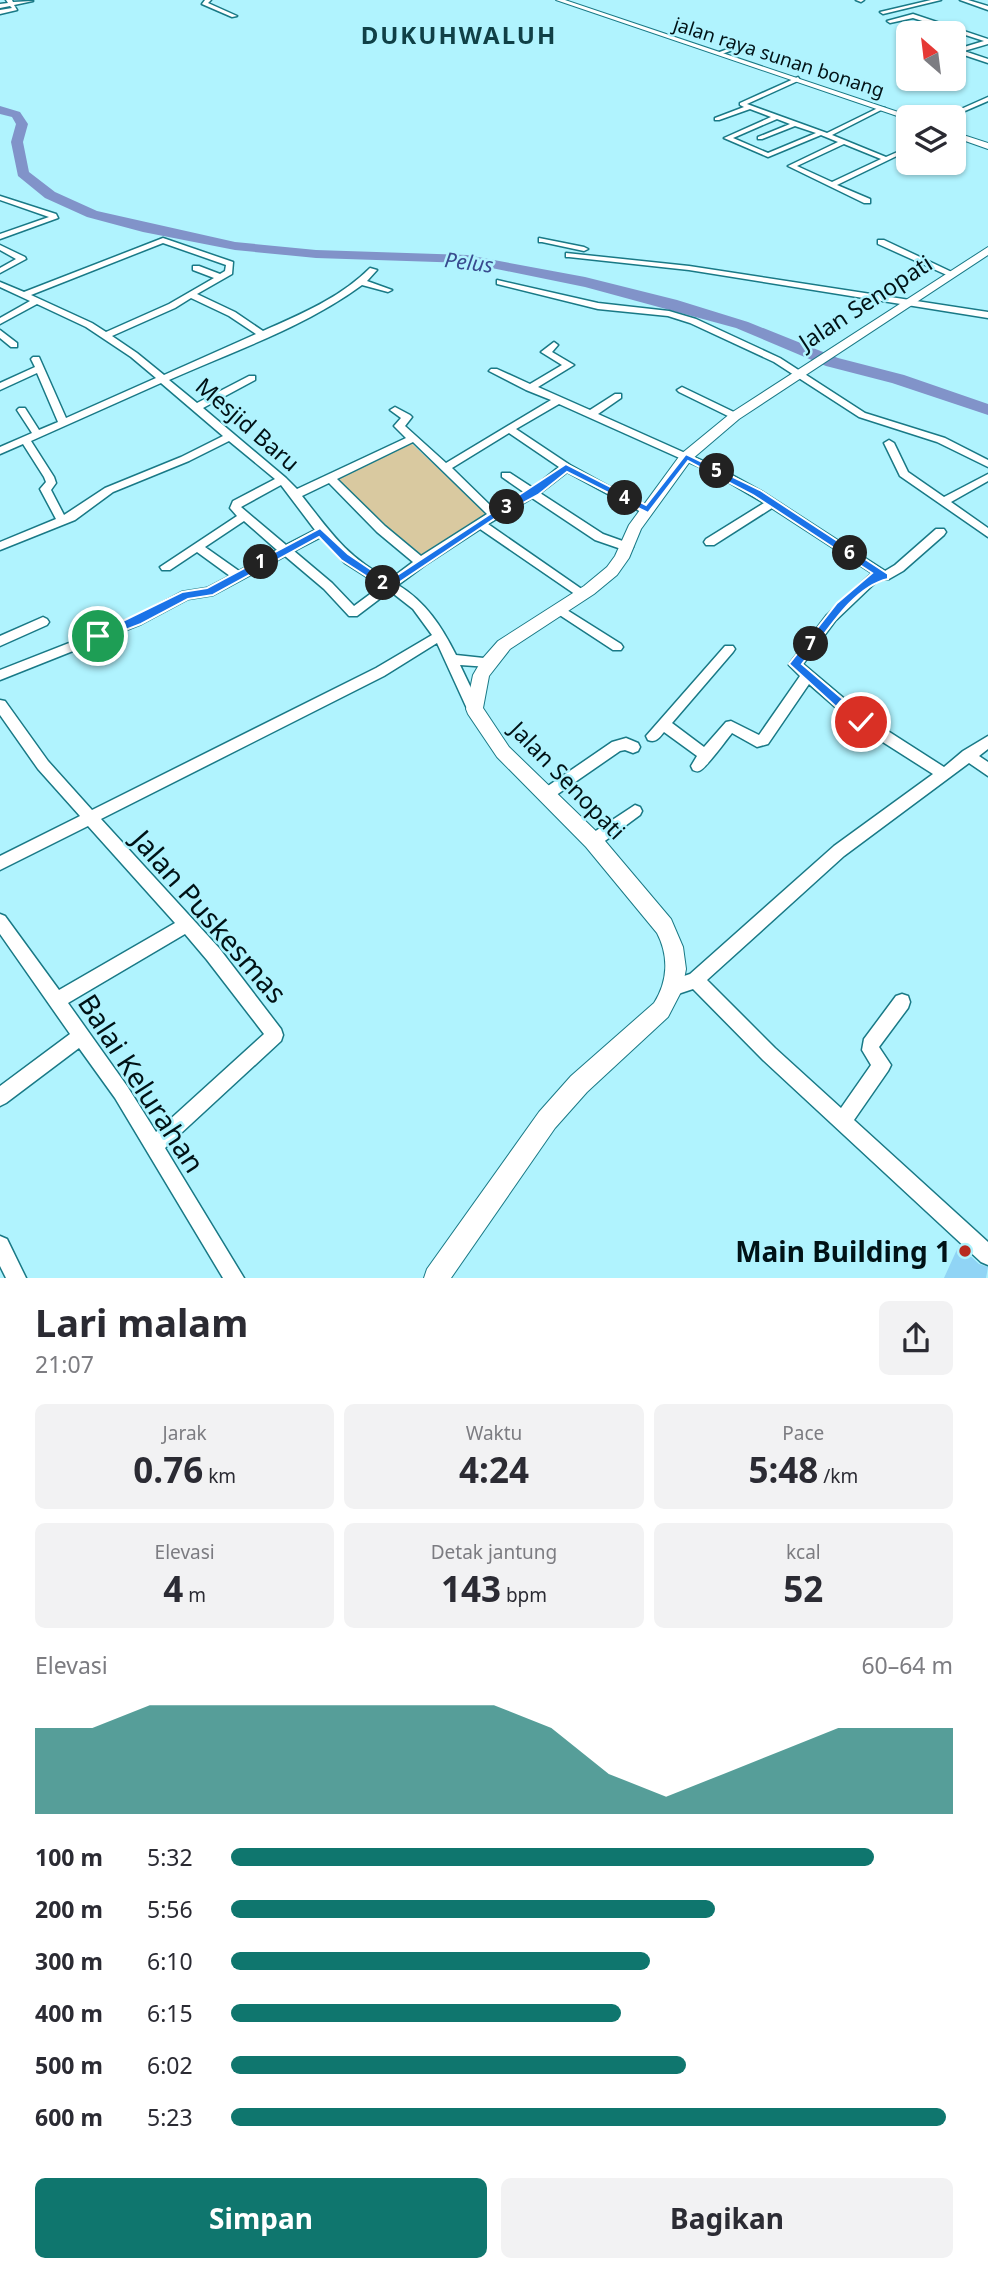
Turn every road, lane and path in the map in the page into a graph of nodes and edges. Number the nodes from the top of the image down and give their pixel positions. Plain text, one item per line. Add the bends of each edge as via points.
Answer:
1 (208, 0) edge
2 (559, 0) edge
3 (905, 0) edge
4 (938, 0) edge
5 (963, 0) edge
6 (30, 1) edge
7 (10, 2) edge
8 (919, 5) junction
9 (0, 6) edge
10 (988, 8) edge
11 (0, 12) edge
12 (883, 12) dead end
13 (234, 16) dead end
14 (890, 21) dead end
15 (988, 41) edge
16 (743, 45) dead end
17 (975, 46) junction
18 (966, 48) edge
19 (720, 53) junction
20 (966, 53) edge
21 (986, 57) edge
22 (798, 79) junction
23 (988, 99) edge
24 (749, 107) junction
25 (882, 108) junction
26 (966, 108) edge
27 (759, 111) junction
28 (896, 113) edge
29 (776, 117) junction
30 (717, 119) dead end
31 (727, 123) dead end
32 (794, 124) junction
33 (823, 134) junction
34 (760, 138) dead end
35 (966, 138) edge
36 (844, 142) junction
37 (988, 146) edge
38 (896, 155) edge
39 (887, 159) junction
40 (831, 185) junction
41 (0, 198) edge
42 (867, 201) dead end
43 (1, 236) edge
44 (542, 240) dead end
45 (881, 242) dead end
46 (0, 247) edge
47 (988, 250) edge
48 (569, 256) dead end
49 (196, 268) dead end
50 (373, 270) dead end
51 (0, 271) edge
52 (952, 274) junction
53 (220, 278) junction
54 (361, 282) junction
55 (500, 282) dead end
56 (0, 284) edge
57 (387, 290) dead end
58 (24, 295) junction
59 (192, 295) junction
60 (914, 300) junction
61 (37, 301) junction
62 (988, 314) edge
63 (0, 321) edge
64 (0, 333) edge
65 (262, 335) junction
66 (104, 336) junction
67 (14, 345) dead end
68 (554, 345) dead end
69 (494, 371) dead end
70 (794, 377) junction
71 (164, 378) junction
72 (252, 378) dead end
73 (0, 387) edge
74 (529, 388) junction
75 (682, 390) dead end
76 (618, 396) dead end
77 (556, 401) junction
78 (196, 408) junction
79 (22, 410) dead end
80 (395, 410) dead end
81 (589, 415) junction
82 (735, 416) junction
83 (63, 422) junction
84 (511, 429) junction
85 (37, 434) junction
86 (231, 436) junction
87 (412, 438) junction
88 (25, 439) junction
89 (889, 443) dead end
90 (0, 451) edge
91 (686, 457) junction
92 (988, 464) edge
93 (446, 467) junction
94 (566, 467) junction
95 (506, 475) dead end
96 (329, 477) junction
97 (988, 477) edge
98 (282, 480) junction
99 (534, 492) junction
100 (296, 494) junction
101 (945, 501) junction
102 (772, 503) junction
103 (648, 510) junction
104 (494, 515) junction
105 (244, 516) junction
106 (62, 521) junction
107 (480, 524) junction
108 (320, 532) junction
109 (940, 532) dead end
110 (988, 533) edge
111 (710, 542) dead end
112 (0, 546) edge
113 (198, 547) junction
114 (627, 547) junction
115 (284, 551) junction
116 (421, 562) junction
117 (166, 567) dead end
118 (237, 575) junction
119 (885, 576) junction
120 (388, 586) junction
121 (582, 594) junction
122 (559, 610) junction
123 (43, 622) dead end
124 (438, 637) junction
125 (0, 641) edge
126 (617, 647) dead end
127 (729, 649) dead end
128 (450, 660) junction
129 (489, 662) junction
130 (0, 675) edge
131 (807, 676) junction
132 (0, 705) edge
133 (474, 709) junction
134 (663, 724) junction
135 (653, 736) dead end
136 (988, 742) edge
137 (633, 747) dead end
138 (968, 755) junction
139 (988, 770) edge
140 (944, 774) junction
141 (547, 794) junction
142 (635, 811) dead end
143 (90, 817) junction
144 (593, 841) junction
145 (0, 863) edge
146 (0, 921) edge
147 (185, 926) junction
148 (695, 980) junction
149 (675, 987) junction
150 (56, 1001) junction
151 (902, 1002) dead end
152 (81, 1036) junction
153 (0, 1097) edge
154 (844, 1120) junction
155 (154, 1146) junction
156 (0, 1246) edge
157 (988, 1255) edge
158 (16, 1278) edge
159 (234, 1278) edge
160 (436, 1278) edge

1 - 13 street via 204,3
2 - 19 main road, jalan raya sunan bonang
3 - 8 street
4 - 8 street
5 - 10 street
6 - 7 street
7 - 9 street
7 - 11 street via 14,10
8 - 12 street
14 - 15 street via 913,16 931,19
15 - 17 street
16 - 19 street
17 - 18 street
17 - 21 street
19 - 22 main road, jalan raya sunan bonang
20 - 21 street
22 - 24 street via 741,103
22 - 25 main road, jalan raya sunan bonang
23 - 26 street
24 - 27 street
24 - 30 street
25 - 28 main road, jalan raya sunan bonang
25 - 33 street
27 - 29 street
27 - 31 street
29 - 32 street
29 - 33 street via 727,138 768,155
32 - 33 street
32 - 34 street
33 - 36 street
35 - 37 main road
36 - 39 street
36 - 40 street via 791,166
38 - 39 street
39 - 40 street
40 - 42 street
41 - 43 street via 54,217
44 - 60 street
45 - 52 street
46 - 51 street via 22,259
47 - 52 main road, Jalan Senopati
48 - 60 street
49 - 53 street
50 - 54 street
52 - 60 main road, Jalan Senopati
53 - 58 street via 231,269 227,262 163,240
53 - 59 street
54 - 57 street
54 - 65 street via 335,300
55 - 70 street via 598,306 680,317 746,345
56 - 58 street, Mesjid Baru
58 - 61 street, Mesjid Baru
59 - 65 street
59 - 66 street
60 - 62 street
60 - 70 main road, Jalan Senopati
61 - 63 street
61 - 66 street, Mesjid Baru
64 - 67 street
65 - 71 street
66 - 71 street, Mesjid Baru
68 - 74 street via 546,352 569,365
69 - 74 street
70 - 82 main road, Jalan Senopati
70 - 92 street via 862,415 940,440
71 - 78 street, Mesjid Baru
71 - 83 street
72 - 78 street
73 - 83 street via 38,363
74 - 77 street
75 - 82 street
76 - 81 street
77 - 81 street
77 - 84 street
78 - 86 street, Mesjid Baru
79 - 85 street
80 - 87 street via 407,417 399,426
81 - 91 street
82 - 91 main road, Jalan Senopati
83 - 85 street
84 - 93 street
84 - 94 street
85 - 88 street
86 - 98 street, Mesjid Baru
86 - 106 street via 109,490
87 - 93 street
87 - 96 street
88 - 90 street
88 - 106 street via 50,477 45,489
89 - 101 street via 902,471
91 - 102 street
91 - 103 main road, Jalan Senopati
93 - 104 street
94 - 99 street
94 - 103 street
95 - 99 street
96 - 100 street
96 - 116 street
97 - 101 street
98 - 100 street, Mesjid Baru
98 - 105 street via 235,506
99 - 104 street
99 - 114 street via 598,537
100 - 108 street, Mesjid Baru
101 - 110 street
102 - 111 street
102 - 119 street
103 - 114 main road, Jalan Senopati
104 - 107 street
105 - 113 street
105 - 115 street
106 - 112 street
107 - 116 street
107 - 121 street
108 - 115 street
108 - 120 street, Mesjid Baru via 345,557
109 - 119 street
113 - 117 street
113 - 118 street
114 - 121 main road, Jalan Senopati via 612,571
115 - 118 street
115 - 120 street via 328,586 351,613
116 - 120 street
118 - 130 street via 209,592 186,595 137,621
119 - 131 street via 867,582 795,664
120 - 124 street, Mesjid Baru via 418,608
121 - 122 main road, Jalan Senopati
122 - 126 street
122 - 129 main road, Jalan Senopati via 505,645
123 - 125 street
124 - 128 street, Mesjid Baru
124 - 143 street via 380,672
127 - 134 street
128 - 129 street
128 - 133 street, Mesjid Baru
129 - 133 main road, Jalan Senopati via 481,675
131 - 134 street via 763,740 731,726 702,760
131 - 140 street via 861,722
132 - 143 street, Jalan Puskesmas via 43,765
133 - 141 main road, Jalan Senopati via 503,752
134 - 135 street
136 - 138 street
137 - 141 street via 617,746
138 - 139 street
138 - 140 street
140 - 148 street via 839,851
141 - 144 main road, Jalan Senopati
142 - 144 street
143 - 145 street
143 - 147 street, Jalan Puskesmas
144 - 149 main road, Jalan Senopati via 668,931
146 - 150 street, Balai Kelurahan
147 - 150 street
147 - 155 street, Jalan Puskesmas via 213,954 275,1035
148 - 149 street
148 - 154 street
149 - 160 main road via 661,1010 579,1084 547,1120
150 - 152 street, Balai Kelurahan
151 - 154 street via 870,1045 882,1065
152 - 153 street
152 - 155 street, Balai Kelurahan
154 - 157 street
155 - 159 street, Balai Kelurahan
156 - 158 street

